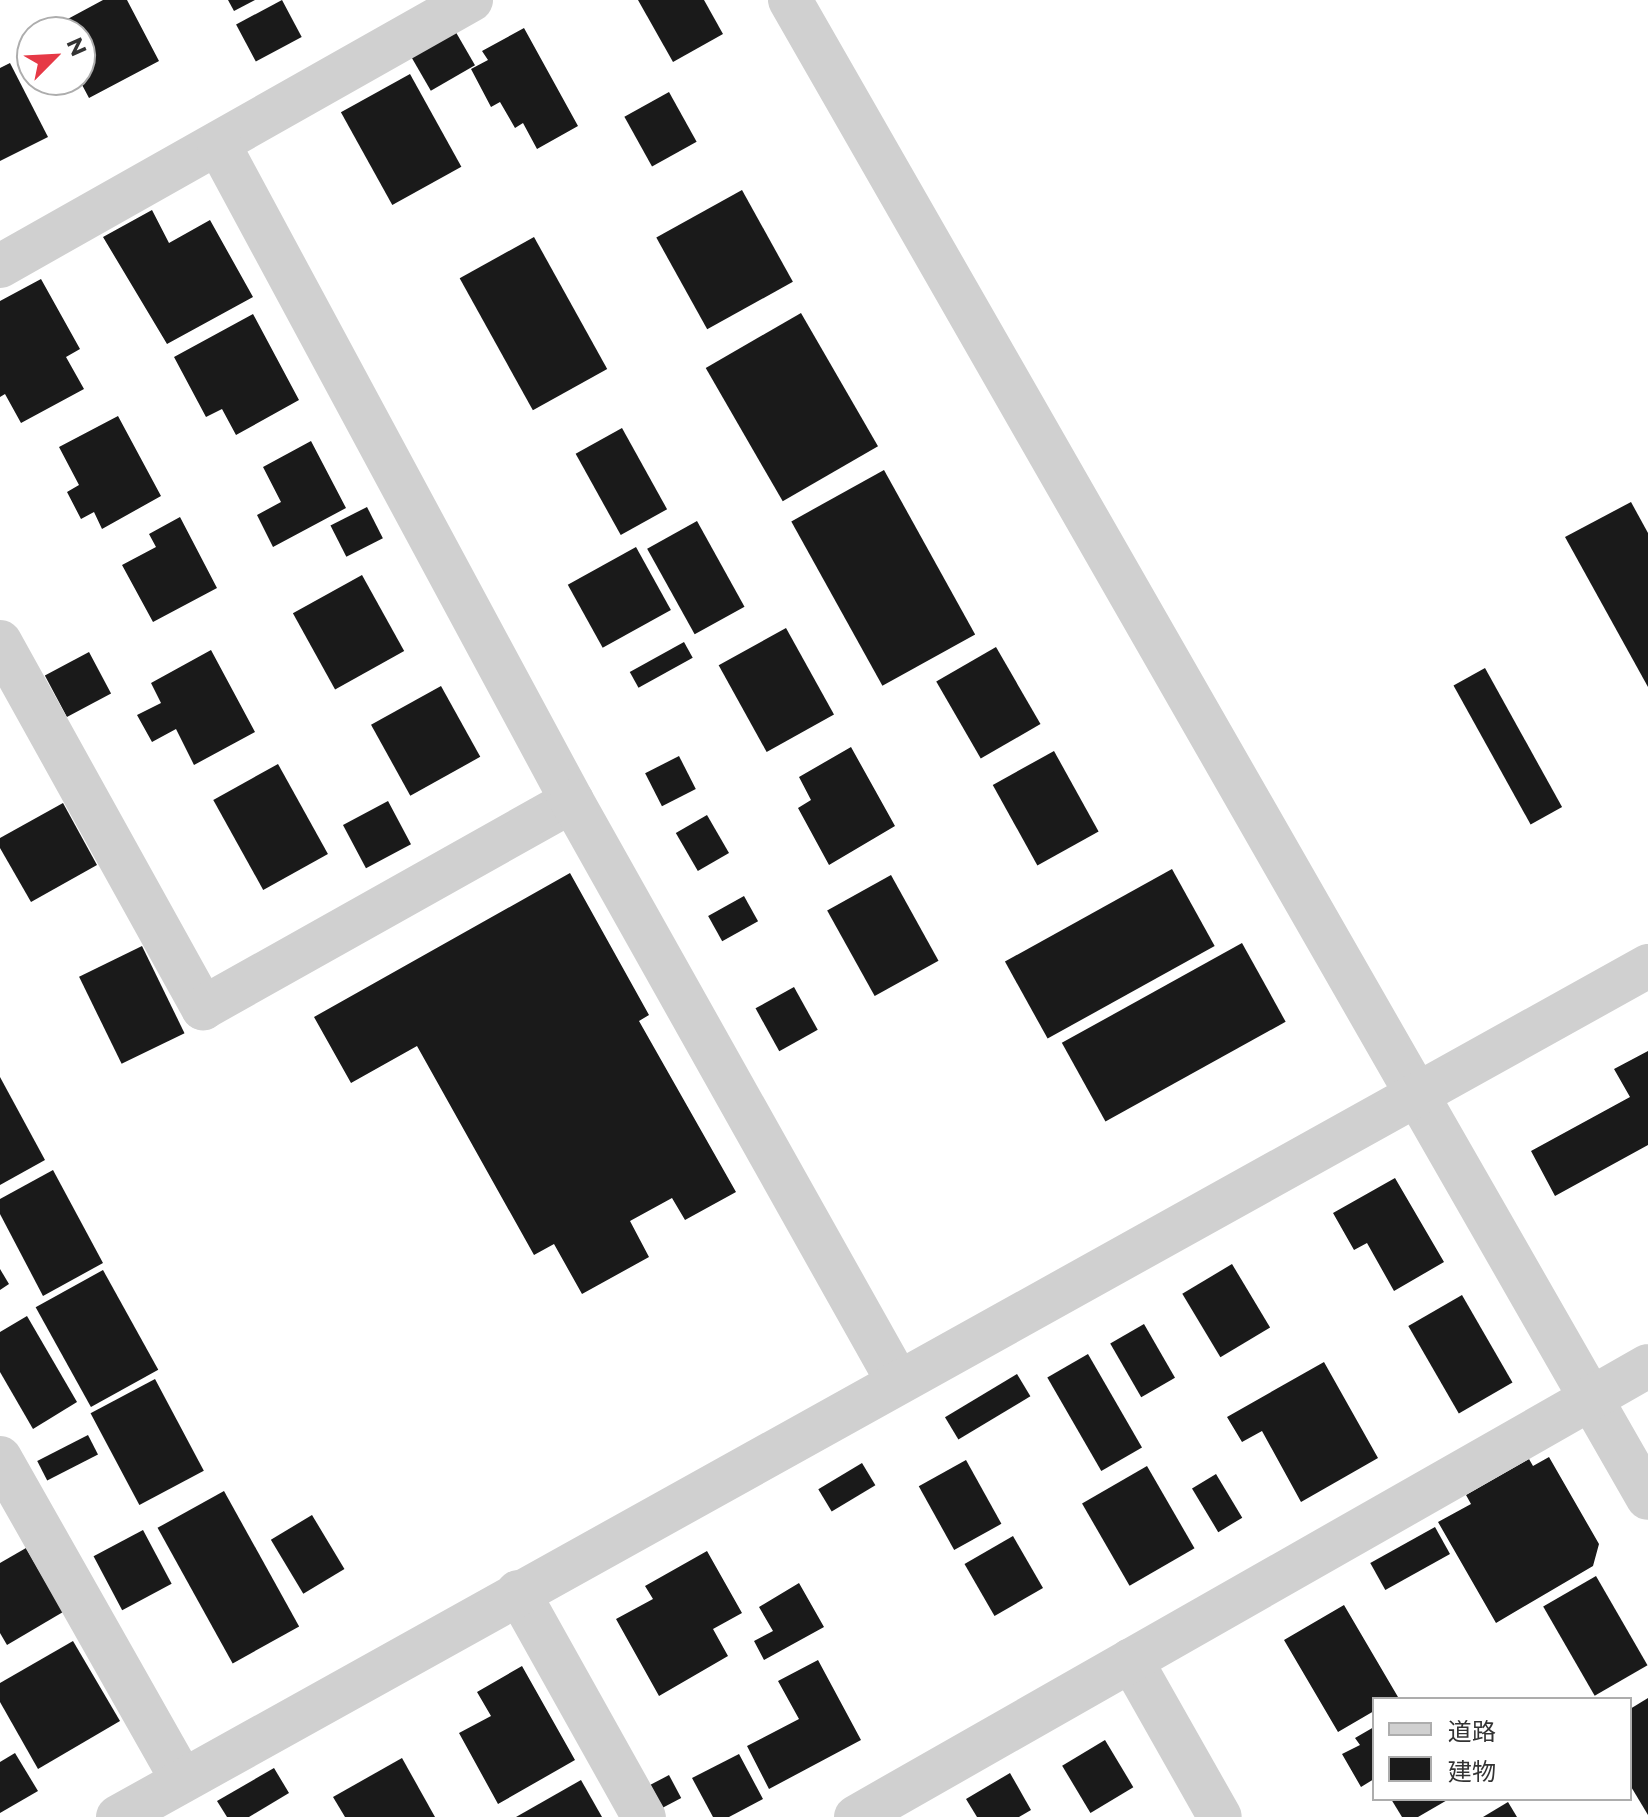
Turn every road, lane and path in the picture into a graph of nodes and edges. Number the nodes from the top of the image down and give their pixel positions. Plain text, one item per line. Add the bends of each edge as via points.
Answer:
1 (471, 0) edge
2 (790, 0) edge
3 (219, 145) junction
4 (0, 266) edge
5 (0, 642) edge
6 (572, 801) junction
7 (1648, 966) edge
8 (1419, 1098) junction
9 (1648, 1366) edge
10 (898, 1382) junction
11 (1590, 1398) junction
12 (0, 1458) edge
13 (1648, 1498) edge
14 (518, 1592) junction
15 (1131, 1660) junction
16 (182, 1780) junction
17 (118, 1817) edge
18 (644, 1817) edge
19 (856, 1817) edge
20 (1220, 1817) edge

1 - 3 street
2 - 8 street
3 - 4 street
3 - 6 street
5 - 6 street via 203,1008
6 - 10 street
7 - 8 street
8 - 10 street
8 - 11 street
9 - 11 street
10 - 14 street
11 - 13 street
11 - 15 street
12 - 16 street
14 - 16 street
14 - 18 street
15 - 19 street
15 - 20 street
16 - 17 street

